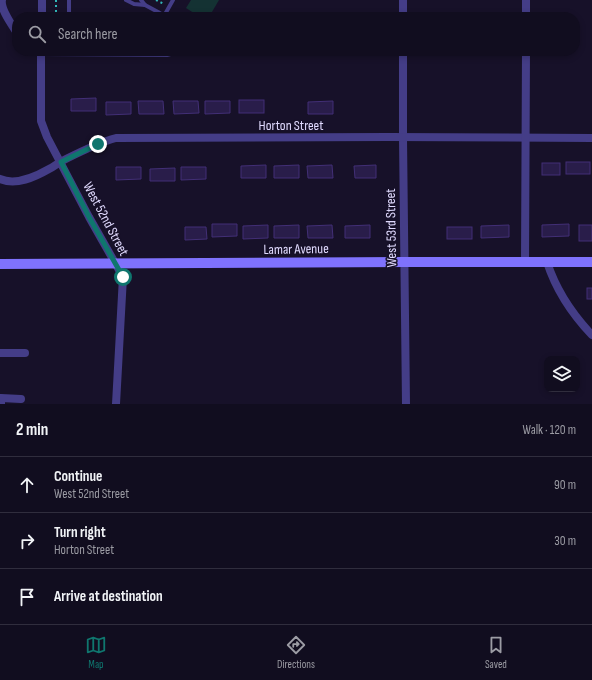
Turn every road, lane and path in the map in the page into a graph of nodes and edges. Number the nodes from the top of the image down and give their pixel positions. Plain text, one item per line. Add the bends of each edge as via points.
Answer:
1 (2, 0) edge
2 (42, 0) edge
3 (56, 0) edge
4 (69, 0) edge
5 (126, 0) edge
6 (141, 0) edge
7 (156, 0) edge
8 (173, 0) edge
9 (403, 0) edge
10 (526, 0) edge
11 (145, 5) junction
12 (164, 5) dead end
13 (42, 12) edge
14 (56, 12) edge
15 (69, 12) edge
16 (158, 12) edge
17 (167, 12) edge
18 (403, 12) edge
19 (526, 12) edge
20 (12, 26) edge
21 (41, 56) edge
22 (403, 56) edge
23 (526, 56) edge
24 (403, 138) junction
25 (592, 138) edge
26 (525, 139) junction
27 (61, 162) junction
28 (0, 179) edge
29 (405, 262) junction
30 (525, 262) junction
31 (547, 262) junction
32 (592, 262) edge
33 (0, 264) edge
34 (115, 264) junction
35 (592, 335) edge
36 (0, 353) edge
37 (25, 353) dead end
38 (21, 398) dead end
39 (1, 404) edge
40 (116, 404) edge
41 (406, 404) edge

1 - 20 street via 6,17
2 - 13 street
3 - 14 path
4 - 15 lane
5 - 11 lane
6 - 11 lane
7 - 12 path
8 - 17 lane
9 - 18 street
10 - 19 street
11 - 16 lane
21 - 27 street, West 52nd Street via 41,121
22 - 24 street, West 53rd Street
23 - 26 street
24 - 26 street, Horton Street
24 - 27 street, Horton Street via 116,138
24 - 29 street, West 53rd Street
25 - 26 street, Horton Street
26 - 30 street
27 - 28 street, Horton Street via 24,180
27 - 34 street, West 52nd Street
29 - 30 street, Lamar Avenue
29 - 34 street, Lamar Avenue
29 - 41 street, West 53rd Street
30 - 31 street, Lamar Avenue
31 - 32 street, Lamar Avenue
31 - 35 street via 553,279 568,305
33 - 34 street, Lamar Avenue
34 - 40 street, West 52nd Street via 124,280
36 - 37 street
38 - 39 street via 1,398

